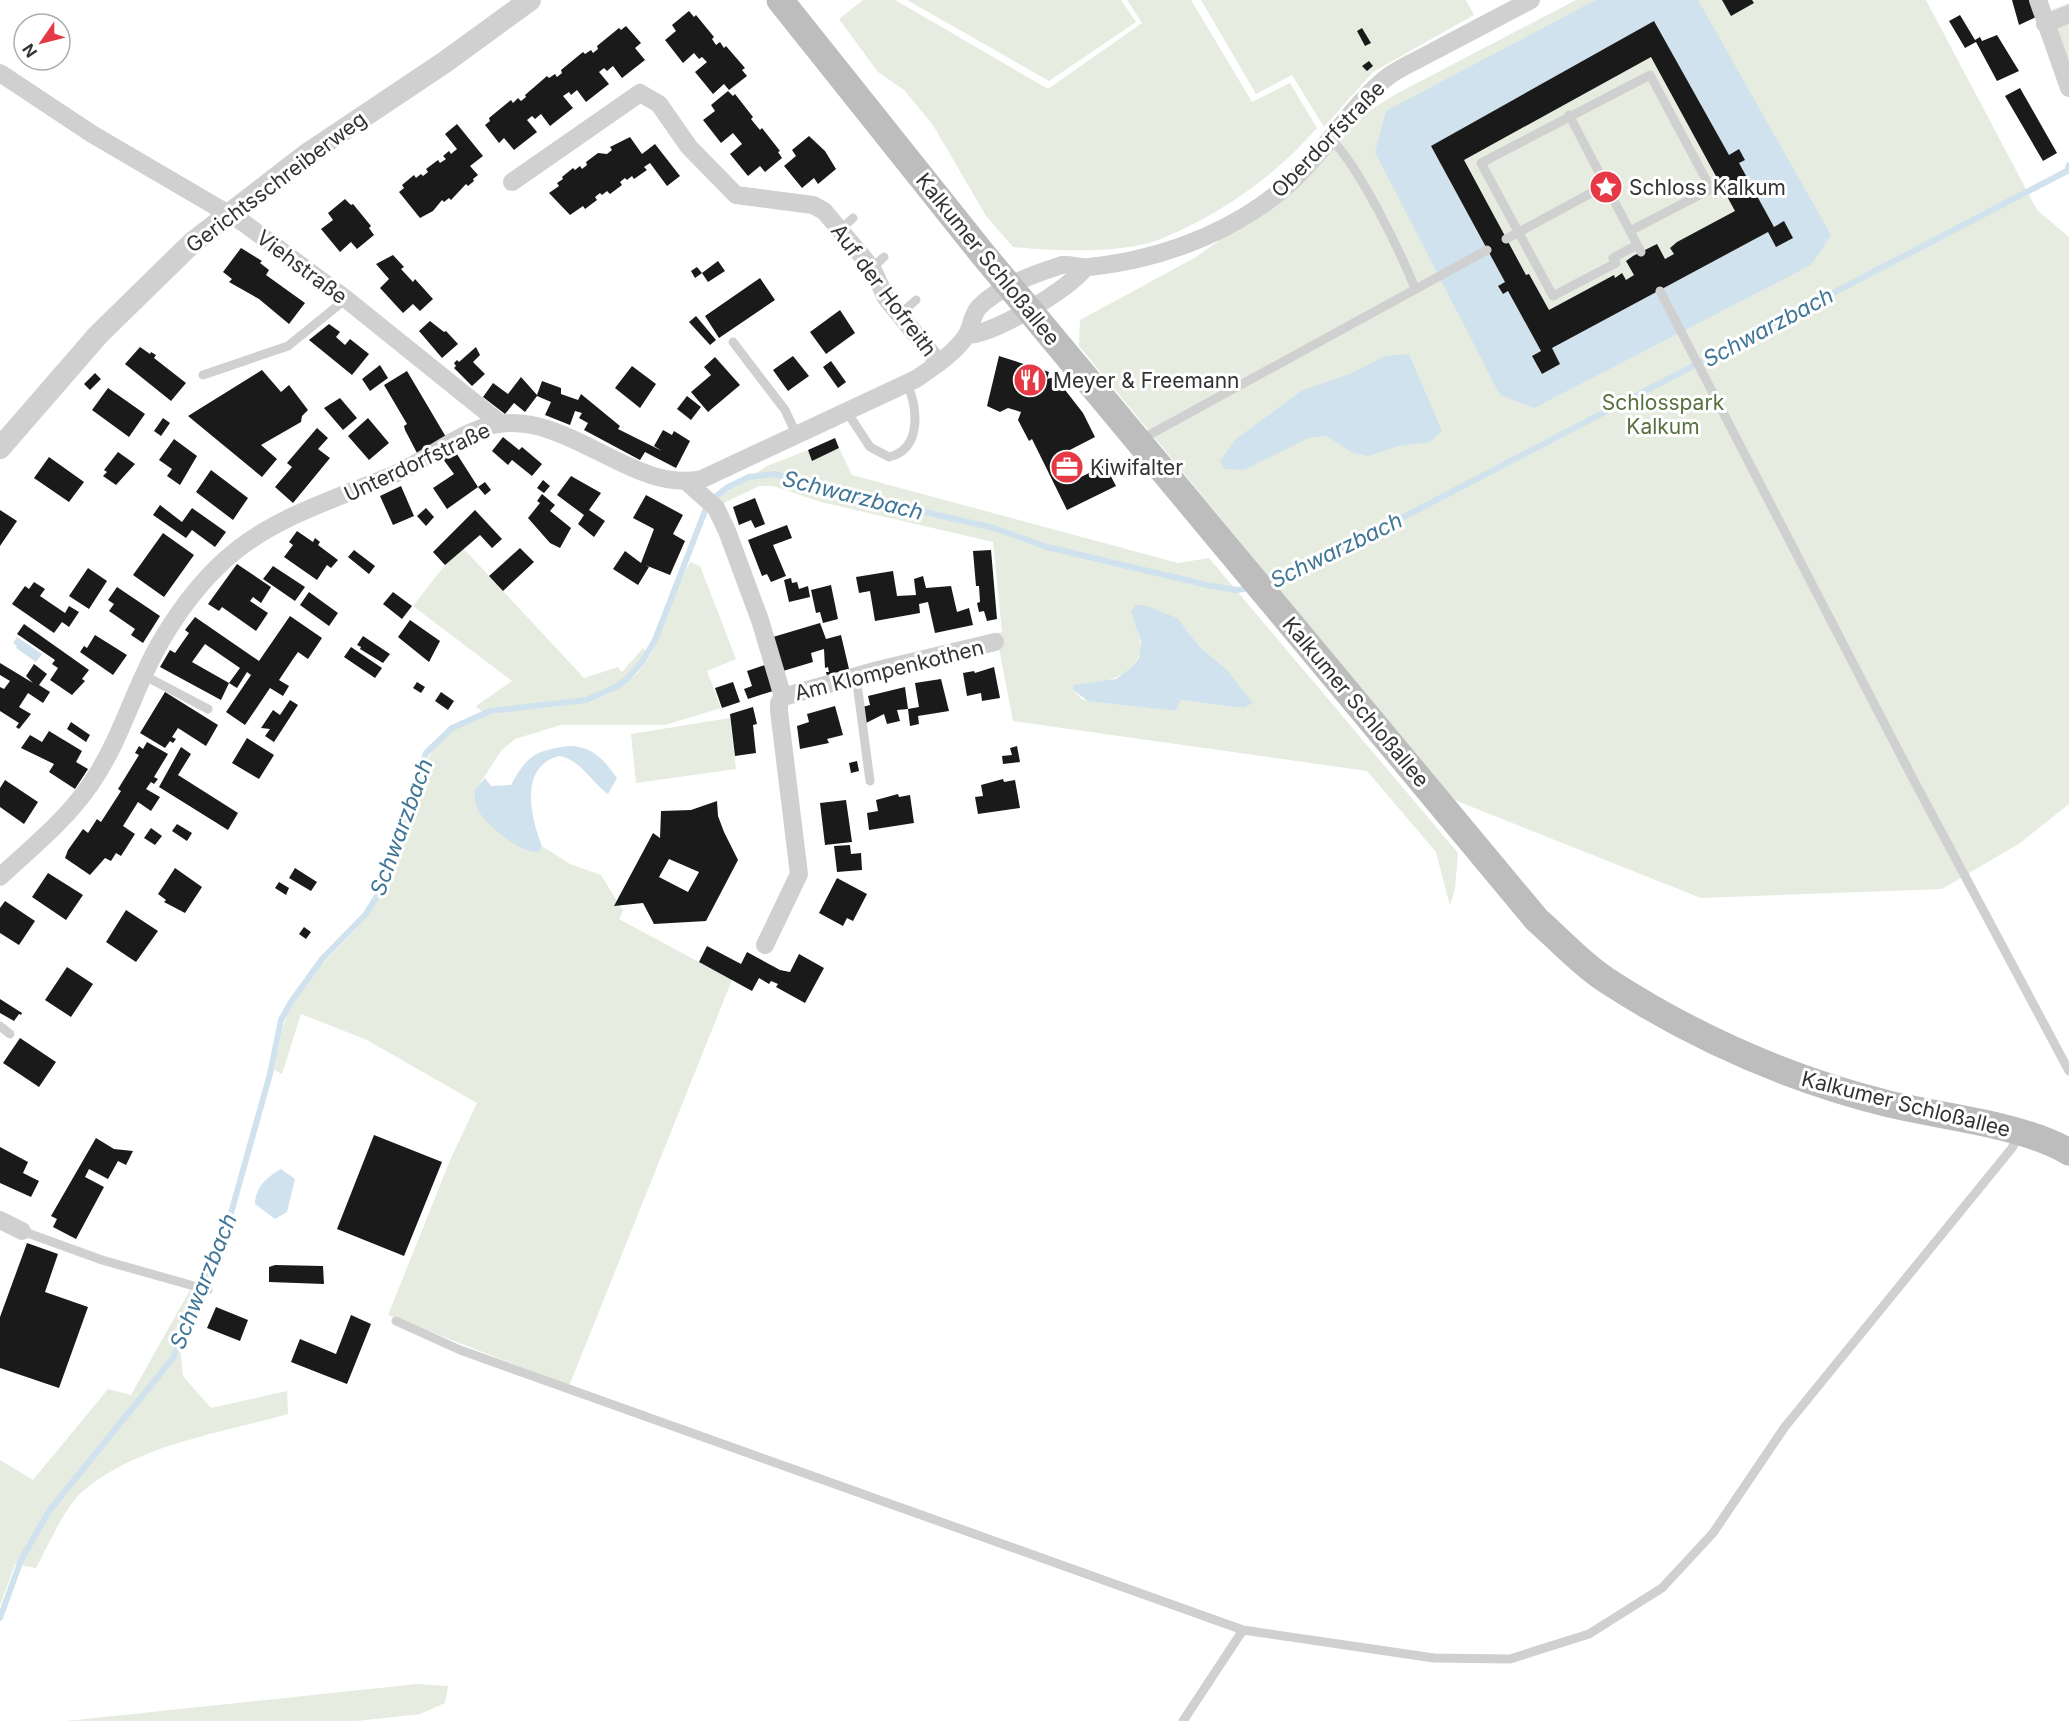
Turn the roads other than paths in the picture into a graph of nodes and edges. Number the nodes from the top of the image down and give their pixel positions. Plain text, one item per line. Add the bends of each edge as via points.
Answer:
1 (530, 0) edge
2 (780, 0) edge
3 (1531, 0) edge
4 (2038, 0) edge
5 (2069, 14) edge
6 (2045, 24) junction
7 (0, 73) edge
8 (2069, 88) edge
9 (1569, 115) junction
10 (1331, 139) junction
11 (512, 182) dead end
12 (1606, 184) junction
13 (228, 213) junction
14 (1630, 231) junction
15 (1518, 232) junction
16 (1506, 239) dead end
17 (1487, 250) dead end
18 (1085, 268) junction
19 (1009, 286) junction
20 (1415, 288) junction
21 (1660, 291) dead end
22 (346, 299) junction
23 (916, 300) dead end
24 (1027, 309) junction
25 (899, 315) junction
26 (967, 335) junction
27 (733, 342) dead end
28 (939, 363) junction
29 (203, 375) dead end
30 (907, 384) junction
31 (847, 412) junction
32 (500, 423) junction
33 (796, 436) junction
34 (1137, 441) junction
35 (0, 448) edge
36 (687, 483) junction
37 (995, 642) dead end
38 (145, 676) junction
39 (856, 676) junction
40 (783, 697) junction
41 (207, 709) dead end
42 (870, 781) dead end
43 (0, 877) edge
44 (765, 945) dead end
45 (0, 1026) edge
46 (10, 1034) dead end
47 (2069, 1071) edge
48 (2020, 1133) junction
49 (2069, 1152) edge
50 (0, 1220) edge
51 (22, 1232) joint
52 (208, 1290) dead end
53 (396, 1321) dead end
54 (1243, 1630) junction
55 (1183, 1721) edge

1 - 13 street, Gerichtsschreiberweg
2 - 19 main road, Kalkumer Schloßallee
3 - 10 street, Oberdorfstraße via 1392,74 1369,94
4 - 6 street
5 - 6 street
6 - 8 street
7 - 13 street, Viehstraße via 92,134
9 - 12 lane
9 - 14 lane via 1650,75 1712,189
9 - 15 lane via 1481,163
10 - 18 street, Oberdorfstraße via 1303,171 1267,201 1206,237 1138,260
10 - 20 lane via 1357,175
11 - 25 street, Auf der Hofreith via 640,93 659,104 689,147 736,195 813,205 846,224 878,262 886,298
12 - 14 lane
12 - 15 lane
13 - 22 street, Viehstraße
13 - 35 street, Gerichtsschreiberweg via 130,301
14 - 15 lane via 1639,248 1613,258 1616,263 1553,296
15 - 16 lane
17 - 20 lane
18 - 19 street, Oberdorfstraße via 1062,265
18 - 24 street via 1074,282
19 - 24 main road, Kalkumer Schloßallee
19 - 26 street, Unterdorfstraße via 980,307 970,320
20 - 34 lane
21 - 47 lane
22 - 29 lane via 288,346
22 - 32 street, Viehstraße
23 - 25 lane
24 - 26 street, Unterdorfstraße via 987,331
24 - 34 main road, Kalkumer Schloßallee
25 - 28 street, Auf der Hofreith
26 - 28 street, Unterdorfstraße
27 - 33 lane via 785,410
28 - 30 street, Unterdorfstraße
30 - 31 street, Unterdorfstraße
30 - 31 lane via 913,397 916,426 898,454 889,456 870,447
31 - 33 street, Unterdorfstraße
32 - 36 street, Unterdorfstraße via 545,427 663,480
32 - 38 street, Unterdorfstraße via 482,426 412,467 276,525 238,549 192,596 161,642
33 - 36 street, Unterdorfstraße
34 - 48 main road, Kalkumer Schloßallee via 1537,920 1604,979 1700,1035 1793,1075 1887,1103
36 - 40 street, Am Klompenkothen via 712,504 760,620
37 - 39 street, Am Klompenkothen
38 - 41 lane
38 - 43 street, Unterdorfstraße via 90,785 68,813
39 - 40 street, Am Klompenkothen
39 - 42 lane
40 - 44 street, Am Klompenkothen via 779,711 799,874
45 - 46 lane
48 - 49 main road, Kalkumer Schloßallee
48 - 54 lane via 2012,1148 1784,1428 1713,1533 1662,1588 1589,1634 1510,1659 1434,1658
50 - 51 street
51 - 52 lane
53 - 54 lane via 460,1350
54 - 55 lane

